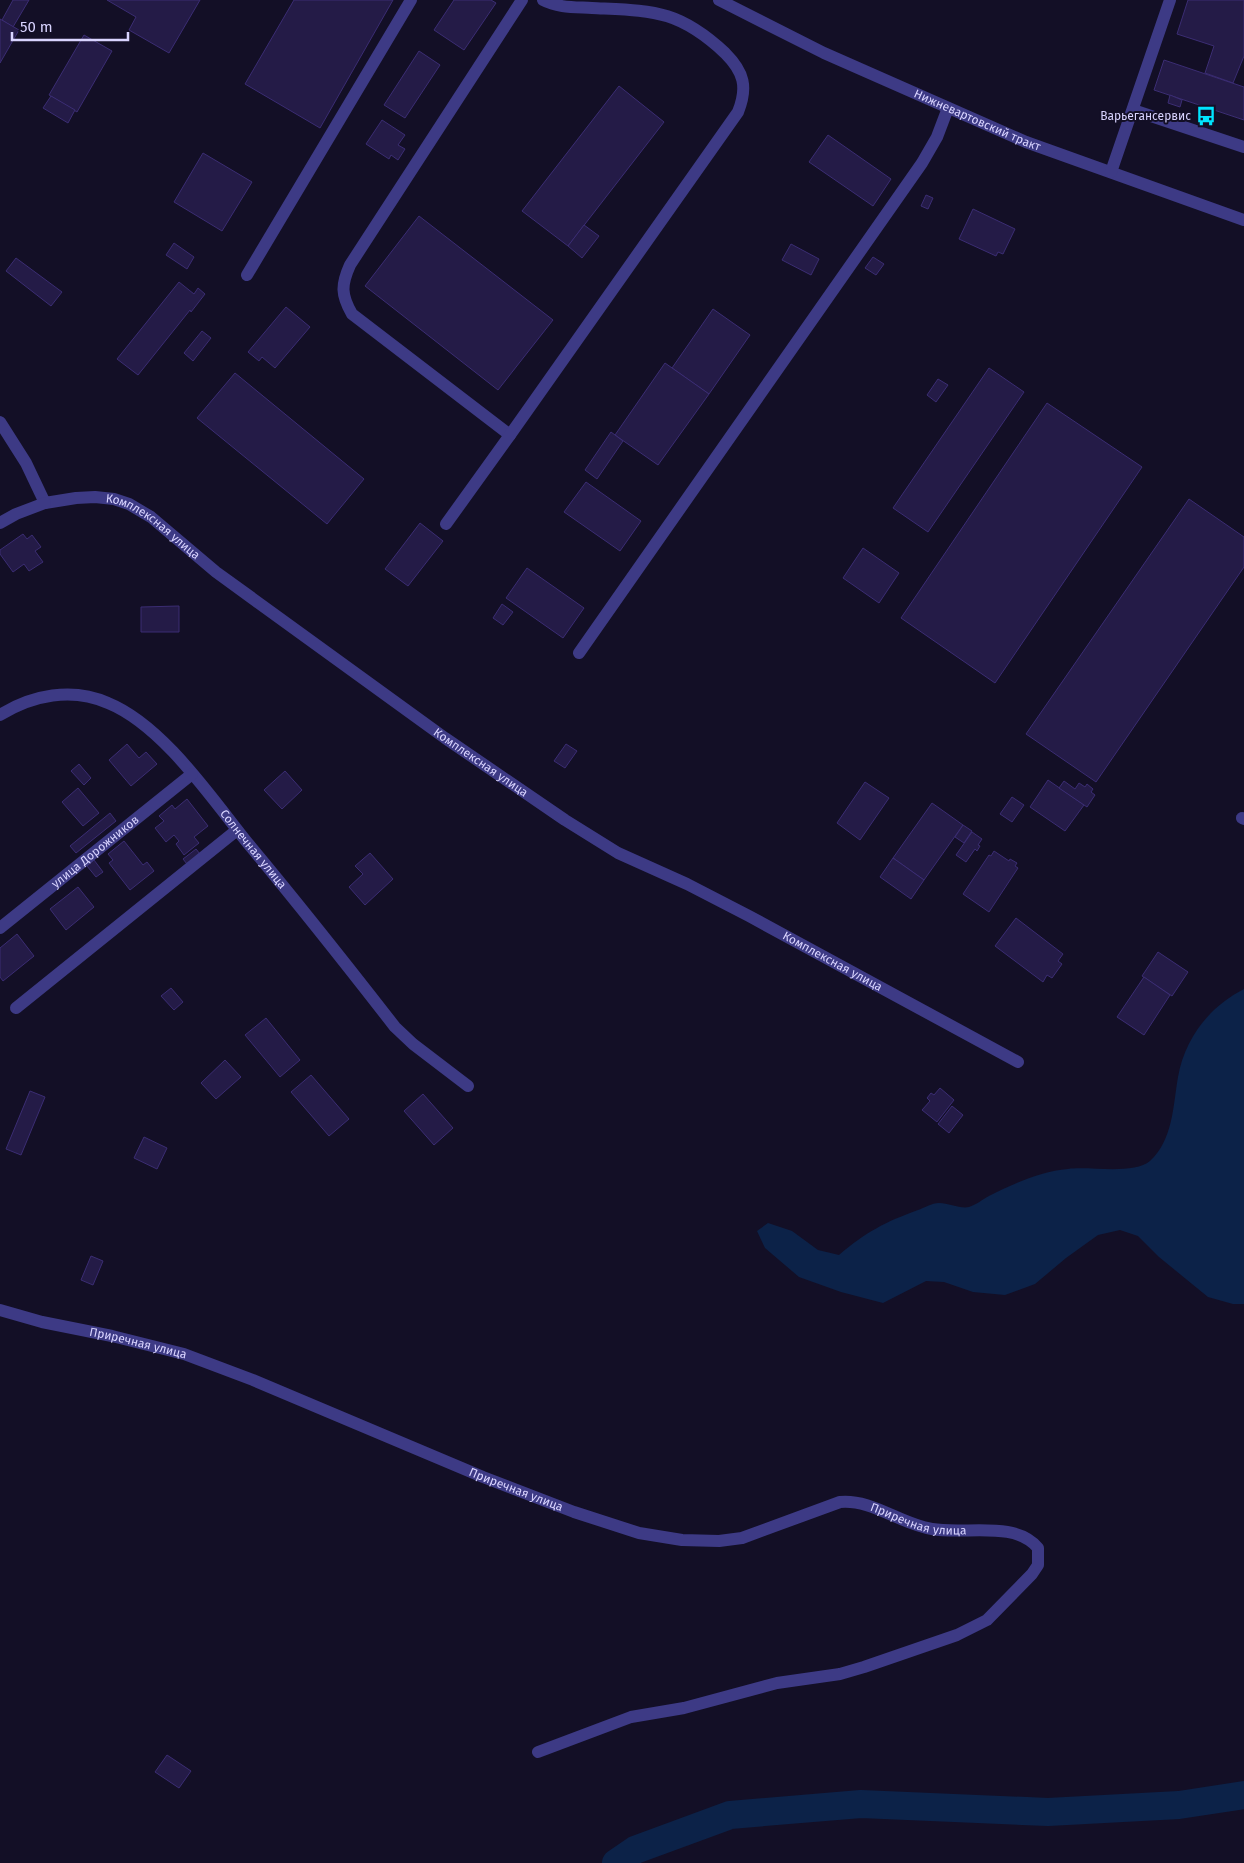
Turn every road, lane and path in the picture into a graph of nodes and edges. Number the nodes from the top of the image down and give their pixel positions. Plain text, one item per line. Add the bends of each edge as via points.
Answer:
1 (412, 0) edge
2 (522, 0) edge
3 (543, 0) edge
4 (719, 0) edge
5 (1170, 0) edge
6 (948, 108) junction
7 (1132, 110) junction
8 (1244, 147) edge
9 (1111, 172) junction
10 (1244, 220) edge
11 (247, 275) dead end
12 (0, 422) edge
13 (510, 435) junction
14 (45, 503) junction
15 (0, 523) edge
16 (446, 524) dead end
17 (579, 653) dead end
18 (0, 716) edge
19 (192, 774) junction
20 (238, 830) junction
21 (0, 928) edge
22 (16, 1008) dead end
23 (1018, 1062) dead end
24 (468, 1086) dead end
25 (0, 1310) edge
26 (538, 1752) dead end

1 - 11 street
2 - 13 street via 343,280 345,302 352,314
3 - 13 street via 557,6 647,11 689,24 729,57 741,76 744,98 738,112
4 - 6 street, Нижневартовский тракт via 824,53
5 - 7 street
6 - 9 street, Нижневартовский тракт via 1026,142
6 - 17 street via 922,163
7 - 8 street
7 - 9 street
9 - 10 street, Нижневартовский тракт
12 - 14 street via 26,463
13 - 16 street
14 - 15 street, Комплексная улица
14 - 23 street, Комплексная улица via 95,497 129,504 151,517 216,572 565,820 618,853 749,916
18 - 19 street, Солнечная улица via 34,699 62,694 84,695 131,715 151,729
19 - 20 street, Солнечная улица
19 - 21 street, улица Дорожников
20 - 22 street
20 - 24 street, Солнечная улица via 395,1027
25 - 26 street, Приречная улица via 184,1354 492,1480 639,1534 719,1542 742,1538 840,1502 851,1501 932,1529 1016,1534 1032,1540 1038,1548 1038,1565 1032,1574 987,1620 957,1635 840,1674 777,1683 684,1708 631,1716

